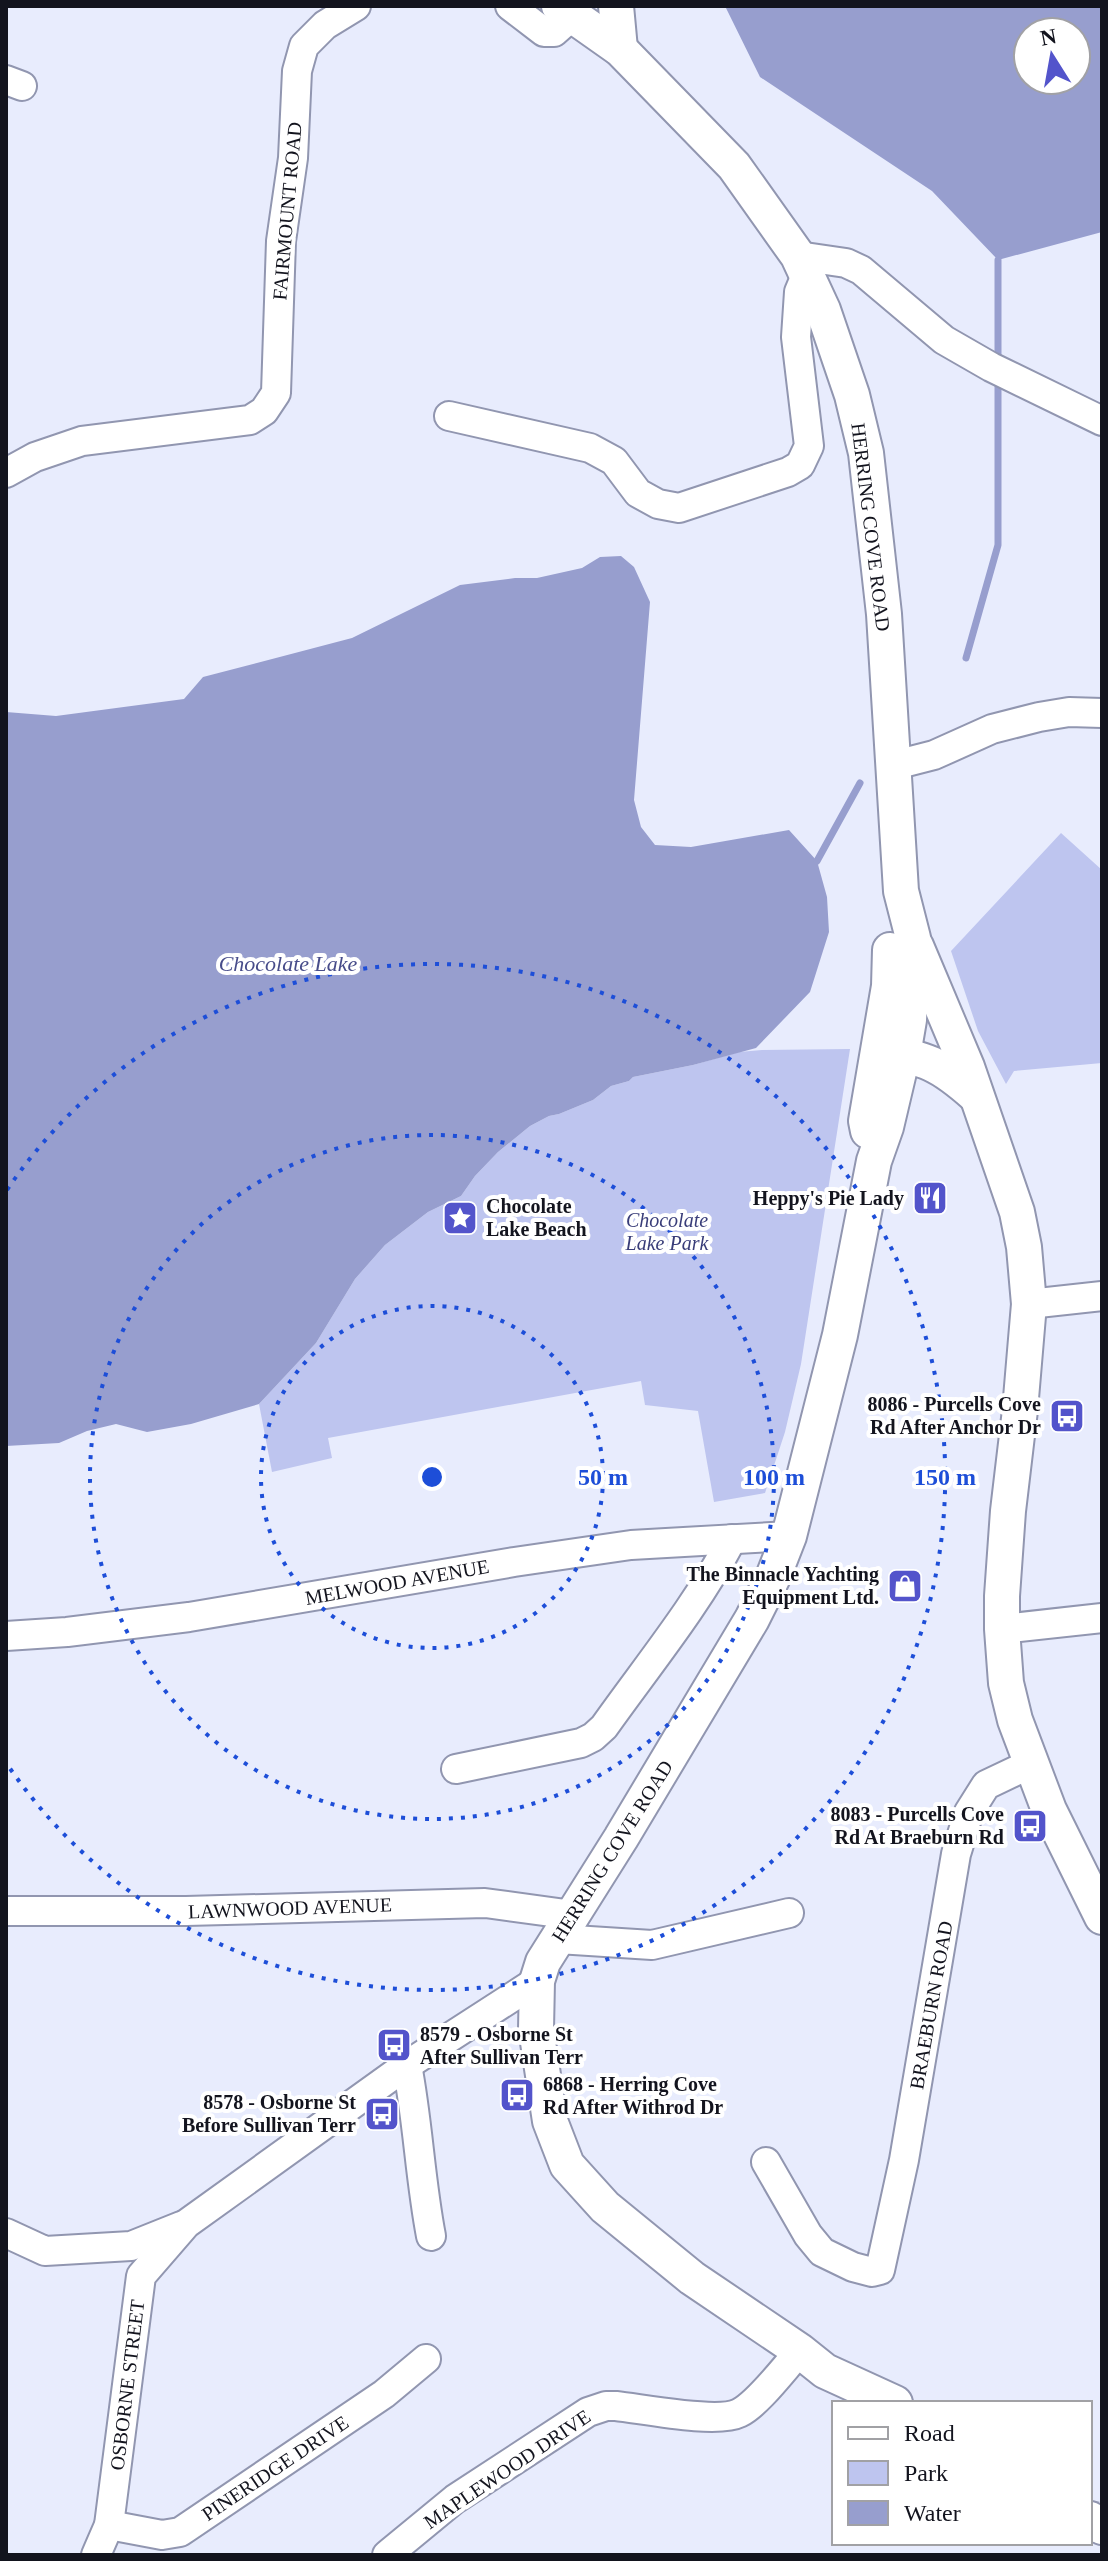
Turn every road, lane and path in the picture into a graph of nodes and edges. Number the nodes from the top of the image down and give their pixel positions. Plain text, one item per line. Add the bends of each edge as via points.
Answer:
1 (356, 6) edge
2 (510, 6) edge
3 (616, 6) edge
4 (576, 9) edge
5 (620, 49) junction
6 (802, 264) junction
7 (449, 416) dead end
8 (1102, 421) edge
9 (6, 473) edge
10 (1102, 713) edge
11 (895, 765) junction
12 (901, 891) junction
13 (913, 938) junction
14 (891, 1053) junction
15 (975, 1095) junction
16 (1102, 1296) edge
17 (1029, 1304) junction
18 (789, 1536) junction
19 (732, 1539) junction
20 (1102, 1618) edge
21 (1002, 1629) junction
22 (6, 1636) edge
23 (1030, 1764) junction
24 (456, 1769) dead end
25 (6, 1911) edge
26 (789, 1913) dead end
27 (1102, 1917) edge
28 (566, 1927) junction
29 (537, 1981) junction
30 (407, 2065) junction
31 (766, 2162) dead end
32 (186, 2224) junction
33 (6, 2233) edge
34 (431, 2236) dead end
35 (800, 2351) junction
36 (426, 2359) dead end
37 (891, 2401) edge
38 (109, 2525) junction
39 (96, 2555) edge
40 (387, 2555) edge

1 - 9 street, FAIRMOUNT ROAD via 304,46 297,71 293,158 281,241 276,393 264,411 250,420 82,441
2 - 4 street via 544,32 554,32
3 - 5 main road
4 - 5 main road, HERRING COVE ROAD
5 - 6 main road, HERRING COVE ROAD via 734,166
6 - 7 street via 796,337 809,446 800,465 788,472 679,508 638,493 614,461 590,448
6 - 8 street via 846,263 861,270 944,340
6 - 11 main road, HERRING COVE ROAD via 838,349 866,453
10 - 11 street via 1039,717
11 - 12 main road, HERRING COVE ROAD
12 - 13 main road, HERRING COVE ROAD
12 - 14 main road, HERRING COVE ROAD via 891,945
13 - 14 main road, HERRING COVE ROAD via 909,1020
13 - 15 main road
14 - 15 main road via 941,1067
14 - 18 main road, HERRING COVE ROAD via 866,1121 874,1161 840,1335
15 - 17 main road via 1017,1212
16 - 17 street
17 - 21 main road
18 - 19 street, MELWOOD AVENUE
18 - 28 main road, HERRING COVE ROAD via 752,1619
19 - 22 street, MELWOOD AVENUE via 631,1545 189,1617
19 - 24 street via 675,1632 593,1737
20 - 21 street
21 - 23 main road via 1006,1683
23 - 27 main road
23 - 31 street, BRAEBURN ROAD via 986,1785 969,1812 956,1854 880,2270 853,2267 822,2252
25 - 28 street, LAWNWOOD AVENUE via 485,1903
26 - 28 street, LAWNWOOD AVENUE via 652,1945
28 - 29 main road, HERRING COVE ROAD
29 - 30 street, OSBORNE STREET
29 - 35 main road, HERRING COVE ROAD via 536,2029 550,2121 567,2165 605,2207 671,2262
30 - 32 street, OSBORNE STREET
30 - 34 street
32 - 33 street via 131,2246 45,2251
32 - 38 street, OSBORNE STREET via 141,2276
35 - 37 main road, HERRING COVE ROAD via 825,2371
35 - 40 street, MAPLEWOOD DRIVE via 751,2404 730,2416 616,2406 588,2412 455,2499
36 - 38 street, PINERIDGE DRIVE via 384,2394 180,2532 162,2535
38 - 39 street, OSBORNE STREET

